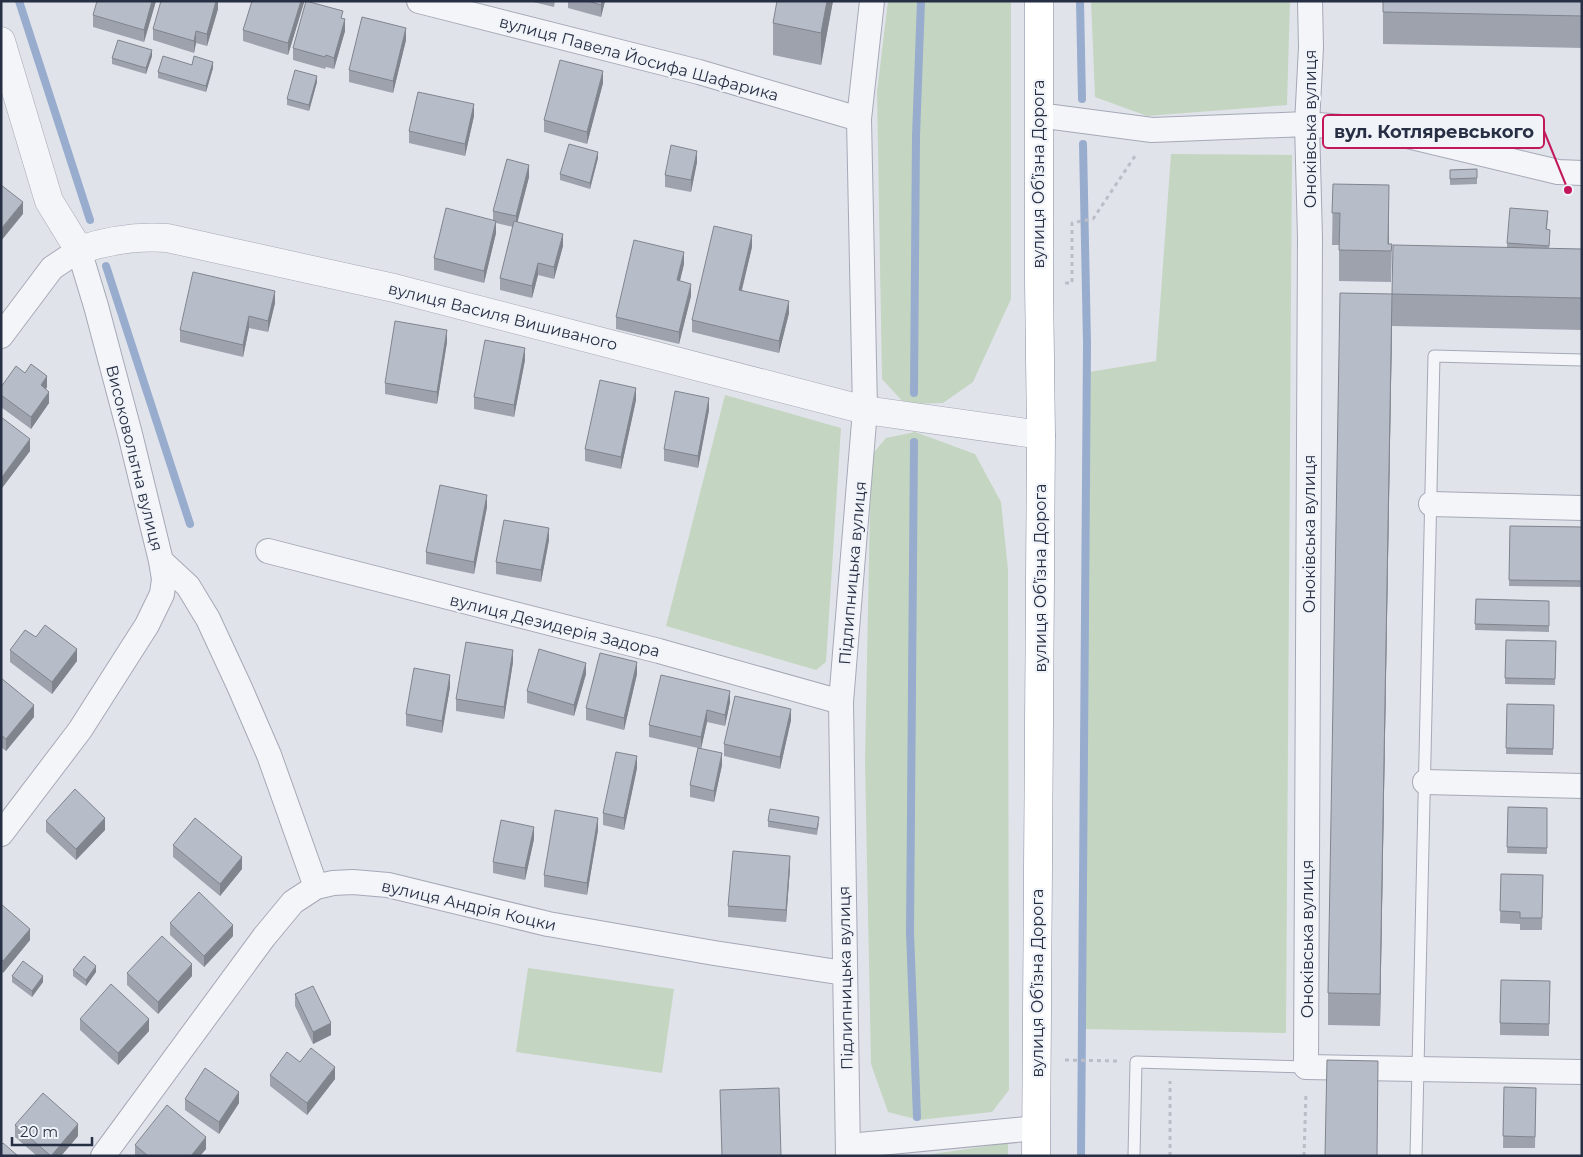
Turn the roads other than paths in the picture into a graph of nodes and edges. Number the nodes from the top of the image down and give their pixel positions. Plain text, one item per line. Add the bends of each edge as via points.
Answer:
1 (419, 1) edge
2 (872, 1) edge
3 (1039, 1) edge
4 (1310, 1) edge
5 (1, 41) edge
6 (1038, 115) junction
7 (859, 119) junction
8 (1307, 124) junction
9 (1582, 173) edge
10 (79, 250) junction
11 (1, 336) edge
12 (1582, 360) edge
13 (865, 410) junction
14 (1042, 435) junction
15 (1431, 504) junction
16 (1582, 508) edge
17 (268, 551) dead end
18 (161, 561) junction
19 (841, 702) junction
20 (1425, 782) junction
21 (1582, 786) edge
22 (1, 834) edge
23 (316, 887) junction
24 (844, 973) junction
25 (1306, 1067) junction
26 (1418, 1068) junction
27 (1582, 1072) edge
28 (1037, 1128) junction
29 (848, 1151) edge
30 (102, 1156) edge
31 (1036, 1156) edge
32 (1134, 1156) edge
33 (1416, 1156) edge

1 - 7 street, вулиця Павела Йосифа Шафарика via 699,72
2 - 7 street, Підлипницька вулиця
3 - 6 highway, вулиця Обʼїзна Дорога
4 - 8 street, Оноківська вулиця
5 - 10 street, Високовольтна вулиця via 48,201
6 - 8 street via 1152,130
6 - 14 highway, вулиця Обʼїзна Дорога
7 - 13 street, Підлипницька вулиця
8 - 9 street via 1387,131 1558,172
8 - 25 street, Оноківська вулиця via 1310,258
10 - 11 street, вулиця Василя Вишиваного via 52,268
10 - 13 street, вулиця Василя Вишиваного via 122,238 167,238 394,288
10 - 18 street, Високовольтна вулиця via 128,424
12 - 15 lane via 1434,356
13 - 14 street, вулиця Василя Вишиваного
13 - 19 street, Підлипницька вулиця
14 - 28 highway, вулиця Обʼїзна Дорога
15 - 16 street
15 - 20 lane
17 - 19 street, вулиця Дезидерія Задора via 650,649
18 - 22 street via 162,594 147,625 80,730
18 - 23 street, Високовольтна вулиця via 188,586 212,627 269,756
19 - 24 street, Підлипницька вулиця
20 - 21 street
20 - 26 lane
23 - 24 street, вулиця Андрія Коцки via 346,882 388,885 548,924
23 - 30 street, вулиця Андрія Коцки via 293,902 264,936
24 - 29 street, Підлипницька вулиця
25 - 26 street
25 - 32 lane via 1136,1062
26 - 27 street
26 - 33 lane
28 - 29 street, Підлипницька вулиця
28 - 31 highway, вулиця Обʼїзна Дорога

